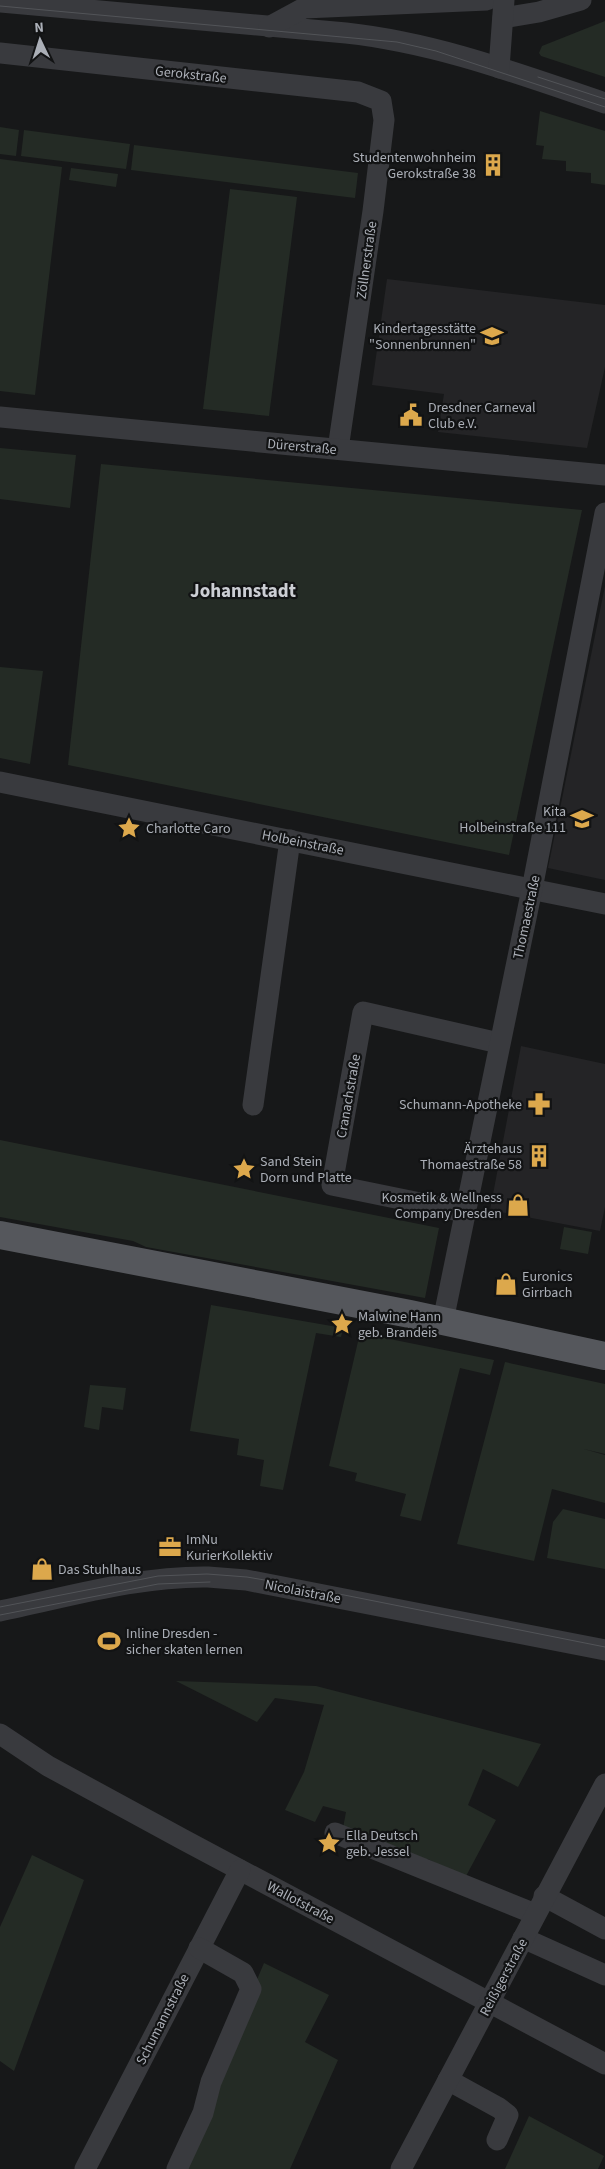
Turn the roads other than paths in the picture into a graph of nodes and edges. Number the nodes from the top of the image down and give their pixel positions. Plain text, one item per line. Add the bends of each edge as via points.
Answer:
1 (487, 0) edge
2 (581, 0) edge
3 (0, 2) edge
4 (148, 8) edge
5 (503, 9) edge
6 (269, 27) junction
7 (0, 54) edge
8 (499, 68) junction
9 (381, 101) joint
10 (605, 103) edge
11 (0, 417) edge
12 (338, 449) junction
13 (605, 475) edge
14 (605, 513) edge
15 (0, 782) edge
16 (290, 840) junction
17 (532, 888) junction
18 (605, 904) edge
19 (499, 1043) junction
20 (252, 1105) dead end
21 (464, 1212) junction
22 (0, 1236) edge
23 (443, 1321) junction
24 (605, 1356) edge
25 (0, 1611) edge
26 (605, 1650) edge
27 (0, 1734) edge
28 (605, 1784) edge
29 (335, 1833) dead end
30 (240, 1870) junction
31 (540, 1905) junction
32 (605, 1929) edge
33 (523, 1938) junction
34 (199, 1948) junction
35 (605, 1975) edge
36 (489, 2002) junction
37 (605, 2064) edge
38 (448, 2080) junction
39 (497, 2140) dead end
40 (85, 2169) edge
41 (178, 2169) edge
42 (401, 2169) edge

1 - 6 street via 304,8
2 - 5 street via 535,12
3 - 4 street
4 - 6 street
5 - 8 street
6 - 8 street via 398,40 437,48
7 - 9 street, Gerokstraße via 358,92
8 - 10 street
9 - 12 street, Zöllnerstraße via 384,120 373,211
11 - 12 street, Dürerstraße
12 - 13 street, Dürerstraße
14 - 17 street, Thomaestraße
15 - 16 street, Holbeinstraße
16 - 17 street, Holbeinstraße
16 - 20 street
17 - 18 street, Holbeinstraße
17 - 19 street, Thomaestraße
19 - 21 street, Thomaestraße
19 - 21 street, Cranachstraße via 363,1012 332,1185
21 - 23 street, Thomaestraße
22 - 23 main road
23 - 24 main road
25 - 26 street, Nicolaistraße via 113,1587 207,1577 246,1580
27 - 30 street, Wallotstraße via 70,1778
28 - 31 street, Reißigerstraße
29 - 31 street
30 - 34 street, Schumannstraße
30 - 36 street, Wallotstraße
31 - 32 street
31 - 33 street, Reißigerstraße
33 - 35 street
33 - 36 street, Reißigerstraße
34 - 40 street, Schumannstraße
34 - 41 street via 243,1973 251,1989
36 - 37 street, Wallotstraße
36 - 38 street, Reißigerstraße
38 - 39 street via 508,2116
38 - 42 street, Reißigerstraße

